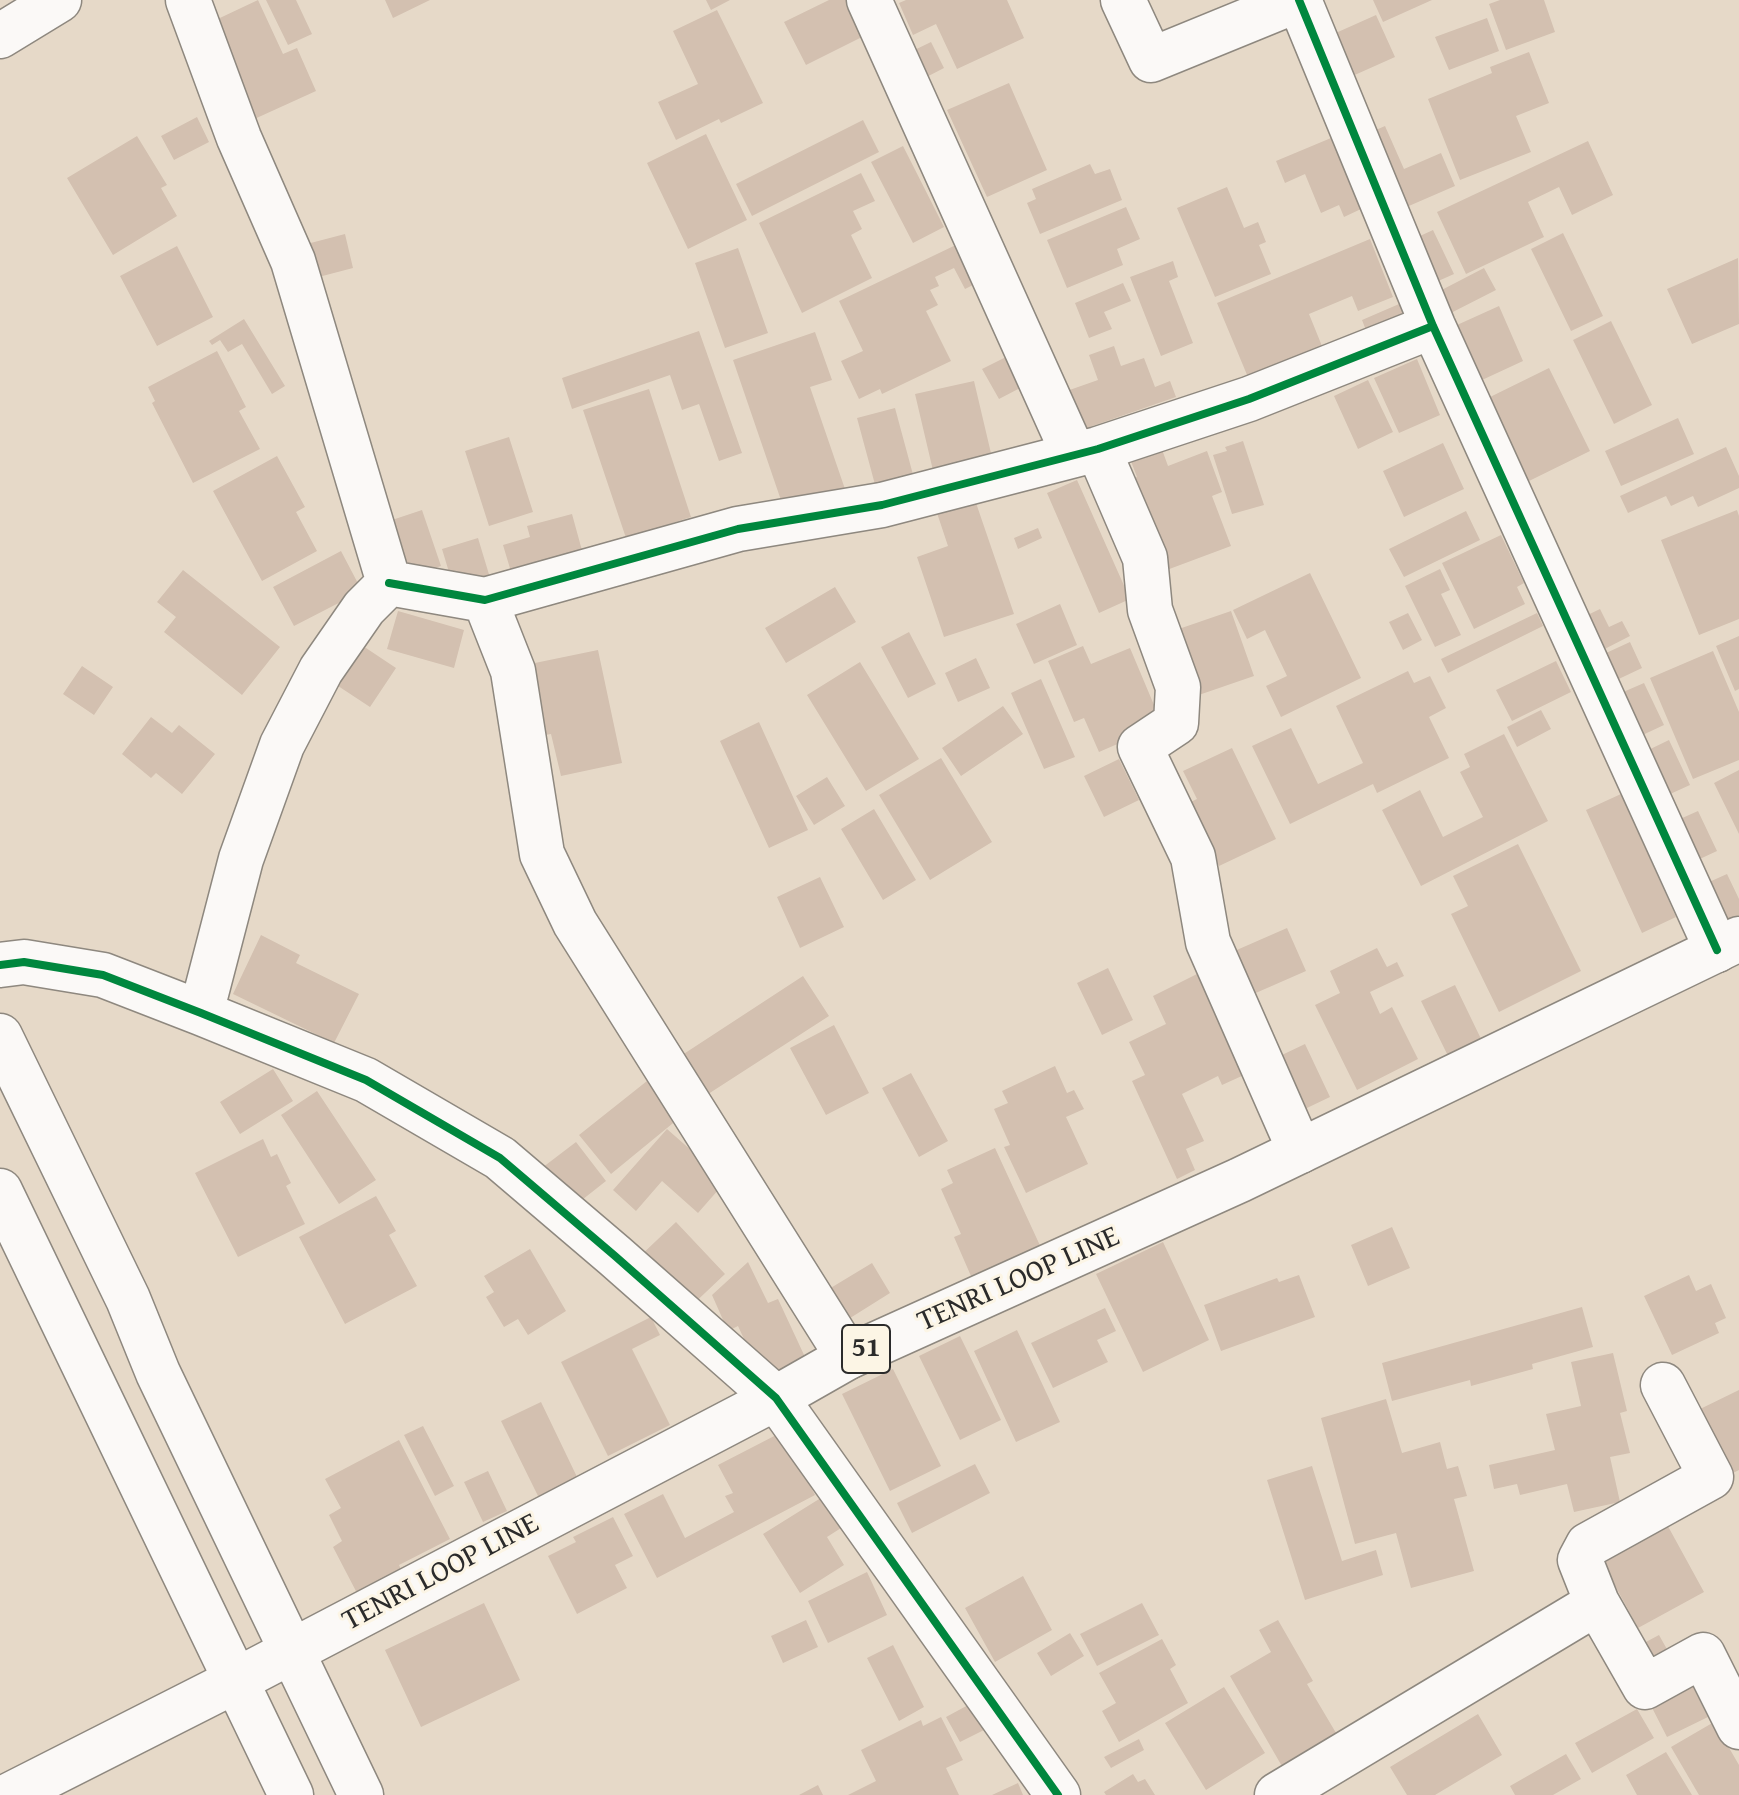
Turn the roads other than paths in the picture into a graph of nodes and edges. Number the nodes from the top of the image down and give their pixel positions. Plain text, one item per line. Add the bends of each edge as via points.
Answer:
1 (59, 0) edge
2 (188, 0) edge
3 (869, 0) edge
4 (1123, 0) edge
5 (1298, 0) edge
6 (0, 36) edge
7 (1433, 326) junction
8 (1086, 452) junction
9 (389, 583) junction
10 (485, 600) junction
11 (1728, 944) edge
12 (0, 965) edge
13 (201, 1013) junction
14 (0, 1036) edge
15 (1300, 1151) junction
16 (0, 1191) edge
17 (848, 1357) junction
18 (1663, 1385) dead end
19 (776, 1398) junction
20 (1597, 1603) junction
21 (292, 1651) junction
22 (237, 1680) junction
23 (1739, 1727) edge
24 (10, 1795) edge
25 (291, 1795) edge
26 (361, 1795) edge
27 (1058, 1795) edge
28 (1277, 1795) edge

1 - 6 street
2 - 9 street via 239,138 293,261
3 - 8 street
4 - 5 street via 1151,60
5 - 7 street
7 - 8 street via 1249,399
7 - 11 street
8 - 10 street via 882,505 738,529
8 - 15 street via 1145,558 1150,610 1178,687 1176,723 1140,747 1193,857 1208,942
9 - 10 street
9 - 13 street via 364,608 321,670 282,745 241,859
10 - 17 street via 513,671 542,854 575,923
11 - 15 street, TENRI LOOP LINE / 51
12 - 13 street via 24,962 103,975
13 - 19 street via 366,1080 500,1158
14 - 21 street
15 - 17 street, TENRI LOOP LINE / 51
16 - 22 street
17 - 19 street, TENRI LOOP LINE / 51
18 - 20 street via 1711,1477 1588,1545 1580,1560
19 - 21 street, TENRI LOOP LINE / 51
19 - 27 street
20 - 23 street via 1645,1687 1703,1655
20 - 28 street
21 - 22 street, TENRI LOOP LINE / 51
21 - 26 street
22 - 24 street, TENRI LOOP LINE / 51
22 - 25 street

